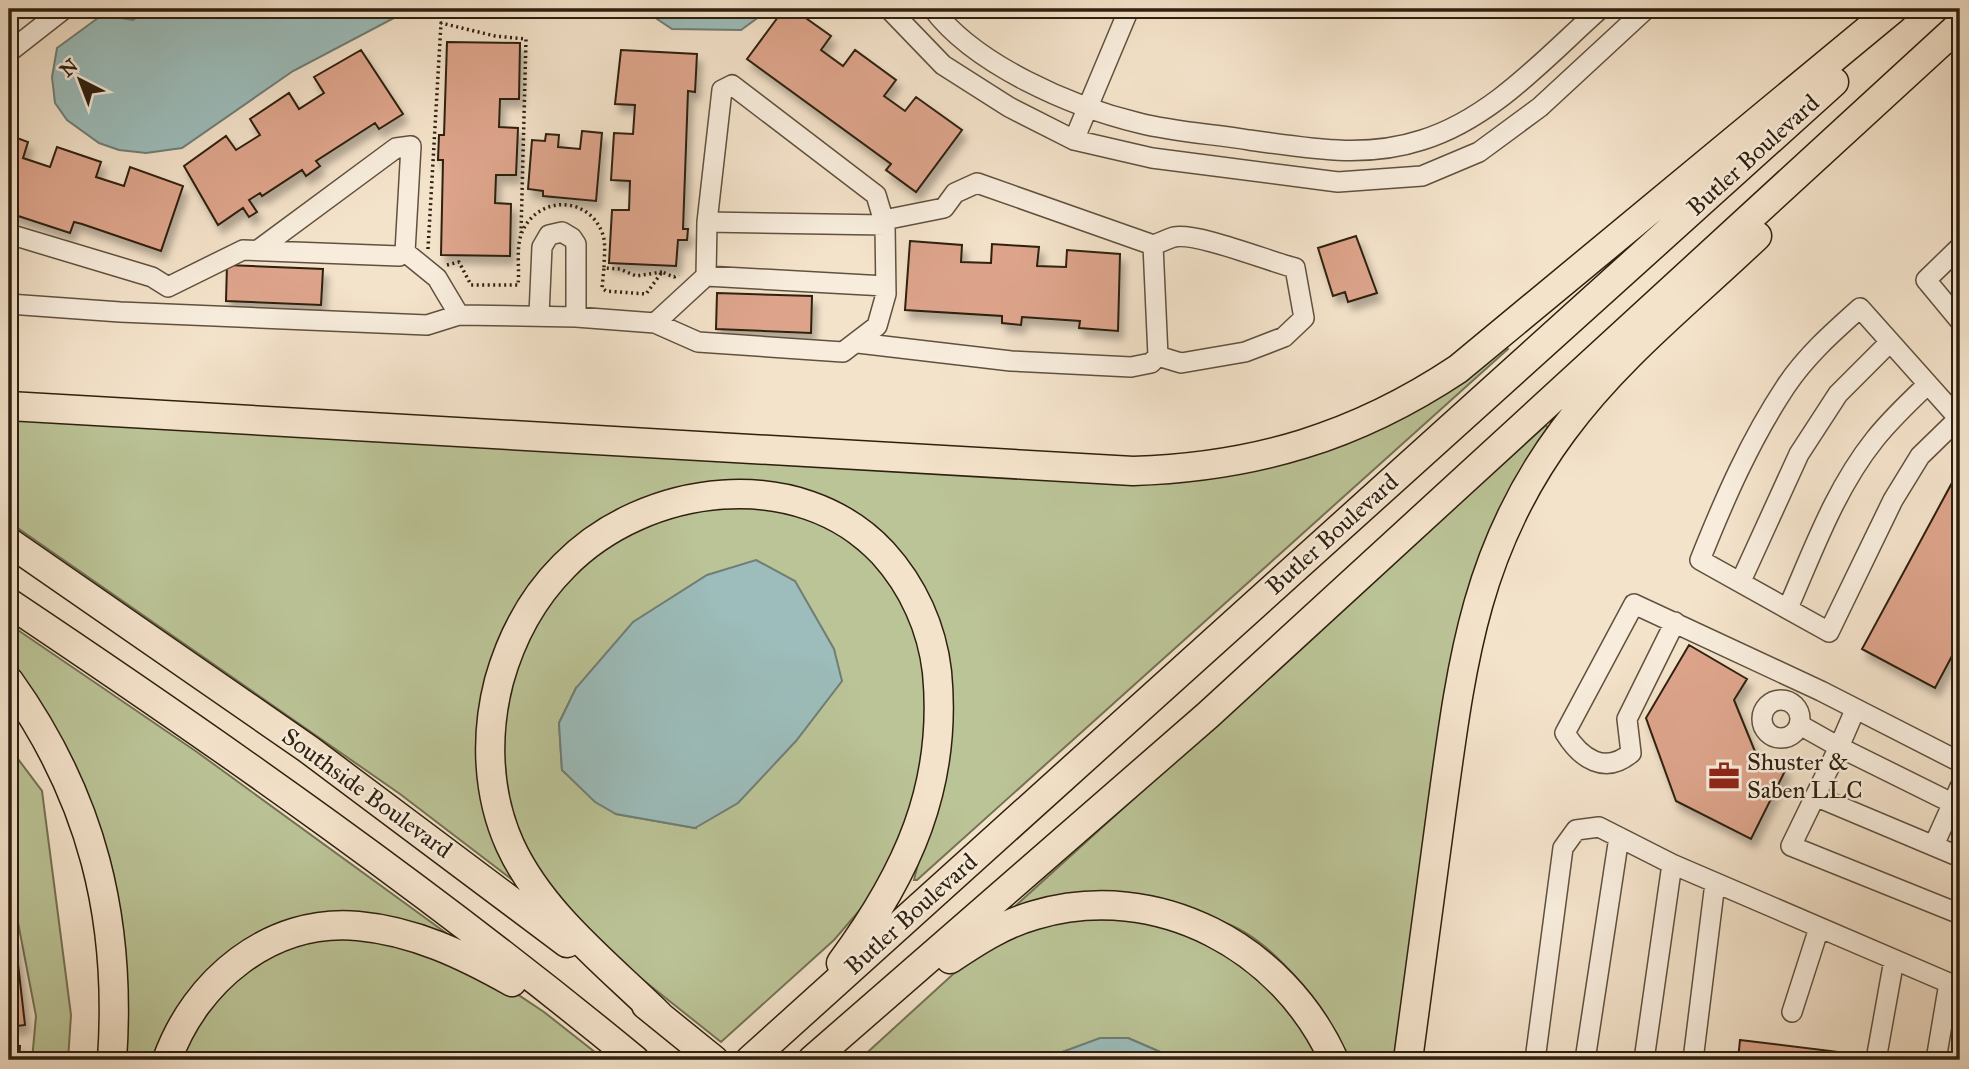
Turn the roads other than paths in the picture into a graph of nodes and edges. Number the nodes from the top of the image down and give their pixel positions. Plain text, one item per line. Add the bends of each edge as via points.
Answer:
1 (64, 9) edge
2 (889, 9) edge
3 (933, 9) edge
4 (1129, 9) edge
5 (1600, 9) edge
6 (1646, 9) edge
7 (1893, 9) edge
8 (1915, 9) edge
9 (1960, 25) edge
10 (9, 52) edge
11 (1911, 69) junction
12 (1087, 108) junction
13 (1074, 140) junction
14 (706, 222) junction
15 (884, 223) junction
16 (9, 234) edge
17 (1153, 245) junction
18 (1960, 247) edge
19 (258, 250) junction
20 (405, 252) junction
21 (699, 281) junction
22 (169, 286) junction
23 (885, 286) junction
24 (9, 303) edge
25 (158, 314) junction
26 (459, 315) junction
27 (539, 315) junction
28 (576, 317) junction
29 (1959, 318) edge
30 (655, 323) junction
31 (1890, 342) junction
32 (858, 343) junction
33 (1158, 356) junction
34 (1928, 384) junction
35 (9, 406) edge
36 (1959, 419) edge
37 (9, 542) edge
38 (1741, 581) junction
39 (9, 603) edge
40 (1788, 608) junction
41 (1675, 622) junction
42 (9, 681) edge
43 (1855, 710) junction
44 (1800, 725) dead end
45 (1839, 747) junction
46 (1960, 762) edge
47 (1815, 796) junction
48 (1958, 799) edge
49 (1619, 837) junction
50 (1934, 845) junction
51 (1960, 857) edge
52 (1672, 864) junction
53 (1716, 883) junction
54 (1960, 914) edge
55 (1819, 928) junction
56 (1894, 960) junction
57 (897, 986) junction
58 (1954, 987) edge
59 (1792, 1012) dead end
60 (659, 1015) junction
61 (795, 1019) junction
62 (630, 1056) edge
63 (815, 1058) edge
64 (112, 1060) edge
65 (167, 1060) edge
66 (714, 1060) edge
67 (750, 1060) edge
68 (1334, 1060) edge
69 (1408, 1060) edge
70 (1535, 1060) edge
71 (1585, 1060) edge
72 (1644, 1060) edge
73 (1693, 1060) edge
74 (1876, 1060) edge
75 (1936, 1060) edge

1 - 10 street
2 - 13 street via 943,65 1009,107
3 - 12 street via 983,55
4 - 12 street
5 - 12 street via 1503,96 1463,124 1379,151 1333,152 1141,124
6 - 13 street via 1540,107 1500,137 1479,152 1422,176 1338,182 1152,158
7 - 35 highway via 1458,369 1367,421 1301,446 1230,463 1133,471
8 - 61 highway, Butler Boulevard
9 - 11 highway, Butler Boulevard
11 - 57 highway, Butler Boulevard via 1208,715
11 - 69 highway via 1812,182 1587,401 1543,459 1511,515 1487,570 1461,669
12 - 13 street
14 - 15 street
14 - 15 street via 722,90 732,85 876,195
14 - 21 street
15 - 17 street via 944,208 955,193 977,183
15 - 23 street
16 - 22 street
17 - 33 street
17 - 33 street via 1175,237 1199,238 1295,268 1304,318 1284,337 1245,352 1181,363
18 - 29 street via 1926,280
19 - 20 street via 399,256
19 - 20 street via 396,148 411,146
19 - 22 street via 243,250 217,260
20 - 26 street via 437,278
21 - 23 street
21 - 30 street
22 - 25 street
23 - 32 street via 877,326
24 - 25 street
25 - 26 street via 427,325
26 - 27 street
27 - 28 street
27 - 28 street via 542,247 549,235 562,232 576,244
28 - 30 street
30 - 32 street via 698,342 844,352
31 - 34 street
31 - 38 street via 1838,394 1806,444 1784,482
31 - 38 street via 1860,308 1817,348 1786,386 1745,459 1700,559
32 - 33 street via 1011,361 1131,367 1151,363
34 - 36 street
34 - 40 street via 1874,440 1854,470
36 - 40 street via 1913,467 1829,632
37 - 60 highway, Southside Boulevard via 358,785
38 - 40 street
39 - 62 highway, Southside Boulevard via 245,765
41 - 41 street via 1634,604 1565,733 1576,751 1598,764 1619,762 1631,752 1627,719
41 - 43 street
42 - 64 highway via 56,756 94,853 113,954
43 - 45 street
43 - 46 street
44 - 45 street
45 - 47 street
45 - 48 street
47 - 50 street
47 - 54 street via 1790,846
48 - 50 street
49 - 52 street
49 - 70 street via 1599,827 1576,830 1563,848
49 - 71 street
50 - 51 street
52 - 53 street
52 - 72 street
53 - 55 street
53 - 73 street
55 - 56 street
55 - 59 street
56 - 58 street
56 - 74 street
57 - 63 highway, Butler Boulevard
57 - 68 highway via 986,935 1036,915 1090,907 1140,909 1210,929 1252,955 1296,998
58 - 75 street
60 - 61 highway via 563,919 519,862 495,797 490,756 492,711 503,667 522,623 549,583 585,547 649,510 700,497 750,495 778,496 823,510 879,549 909,587 920,610 930,636 938,686 935,761 914,841 873,916
60 - 66 highway, Southside Boulevard
61 - 67 highway, Butler Boulevard
62 - 65 highway via 515,983 458,953 406,935 355,926 306,930 231,966 189,1011

